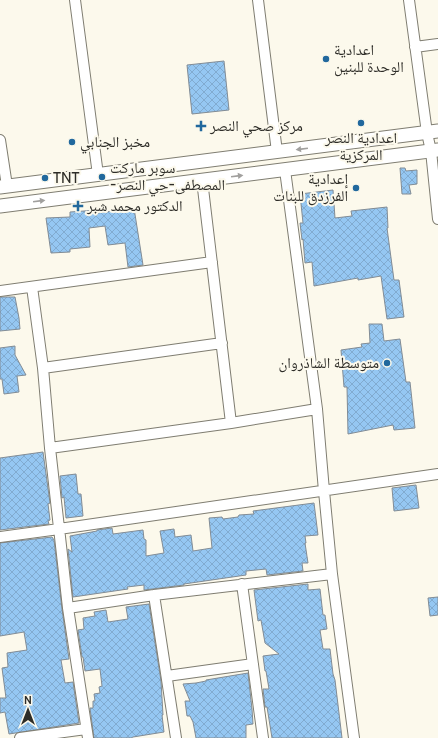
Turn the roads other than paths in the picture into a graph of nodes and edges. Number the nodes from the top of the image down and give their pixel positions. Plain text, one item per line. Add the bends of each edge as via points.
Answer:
1 (75, 0) edge
2 (258, 0) edge
3 (409, 0) edge
4 (438, 44) edge
5 (415, 47) junction
6 (433, 132) edge
7 (401, 136) junction
8 (0, 140) edge
9 (435, 151) edge
10 (277, 152) junction
11 (403, 155) junction
12 (285, 170) junction
13 (98, 175) junction
14 (202, 180) junction
15 (4, 187) edge
16 (0, 206) edge
17 (438, 219) edge
18 (212, 262) junction
19 (32, 287) junction
20 (0, 291) edge
21 (222, 343) junction
22 (43, 368) junction
23 (318, 409) junction
24 (231, 423) junction
25 (50, 448) junction
26 (438, 474) edge
27 (324, 491) junction
28 (59, 529) junction
29 (0, 537) edge
30 (332, 574) junction
31 (242, 584) junction
32 (154, 595) junction
33 (68, 608) junction
34 (253, 664) junction
35 (167, 676) junction
36 (87, 734) edge
37 (20, 738) edge
38 (176, 738) edge
39 (263, 738) edge
40 (354, 738) edge

1 - 13 street
2 - 10 street
3 - 5 street
4 - 5 street
5 - 6 street
6 - 7 street
6 - 9 street
7 -> 10 street
7 - 11 street via 407,145
8 - 15 street
9 - 11 street
9 - 17 street
10 - 13 street
11 - 12 street
14 -> 12 street
12 - 23 street
13 - 15 street
16 -> 14 street
14 - 18 street
18 - 19 street
18 - 21 street
19 - 20 street
19 - 22 street
21 - 22 street
21 - 24 street
22 - 25 street
23 - 24 street
23 - 27 street
24 - 25 street
25 - 28 street
26 - 27 street
27 - 28 street
27 - 30 street
28 - 29 street
28 - 33 street
30 - 31 street
30 - 40 street
31 - 32 street
31 - 34 street
32 - 33 street
32 - 35 street
33 - 36 street
34 - 35 street
34 - 39 street
35 - 38 street
36 - 37 street

